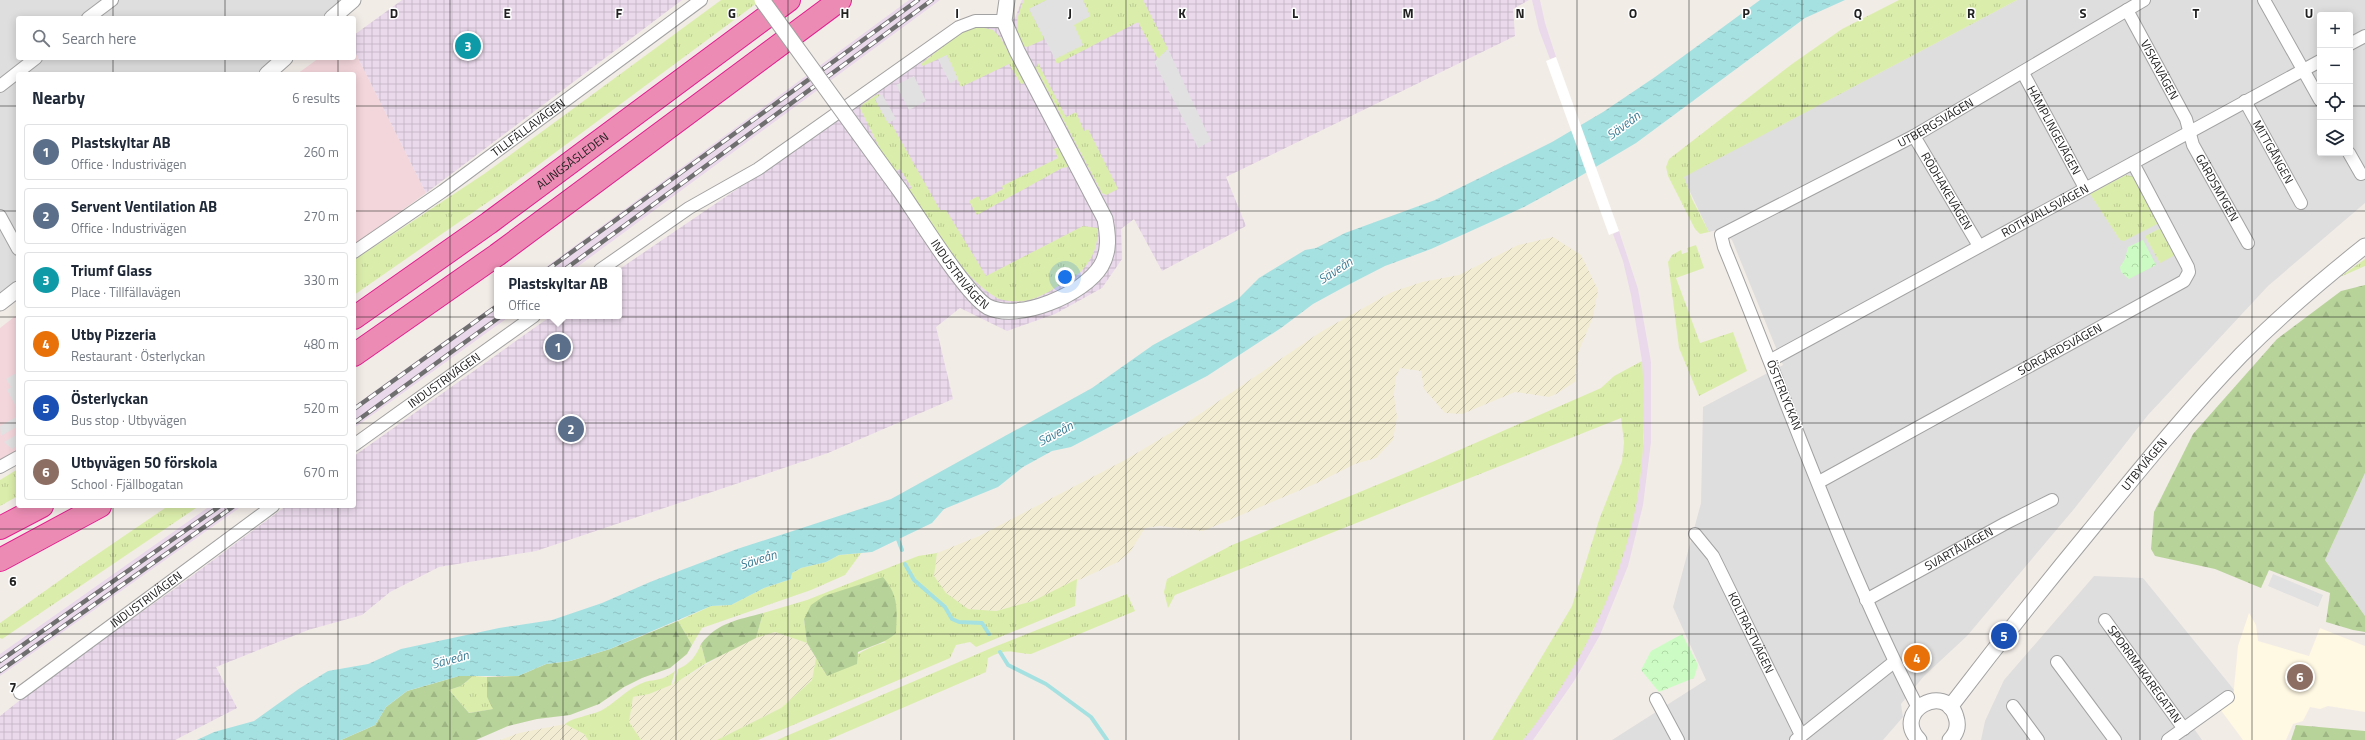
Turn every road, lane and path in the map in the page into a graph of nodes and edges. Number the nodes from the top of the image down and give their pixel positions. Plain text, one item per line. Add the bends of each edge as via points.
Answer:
1 (112, 0) edge
2 (353, 0) edge
3 (701, 0) edge
4 (762, 0) edge
5 (789, 0) edge
6 (840, 0) edge
7 (1007, 0) edge
8 (2144, 0) edge
9 (2264, 0) edge
10 (2127, 10) junction
11 (91, 16) edge
12 (334, 16) edge
13 (1004, 21) junction
14 (2365, 36) edge
15 (2353, 42) edge
16 (33, 60) edge
17 (283, 60) edge
18 (2317, 63) edge
19 (2303, 70) junction
20 (18, 72) edge
21 (269, 72) edge
22 (2023, 73) junction
23 (16, 74) edge
24 (0, 86) edge
25 (2317, 95) edge
26 (2245, 101) junction
27 (2190, 131) junction
28 (1914, 136) junction
29 (2351, 156) edge
30 (2133, 163) junction
31 (2361, 174) dead end
32 (2085, 188) junction
33 (2301, 203) dead end
34 (0, 216) edge
35 (1721, 235) joint
36 (2248, 243) dead end
37 (16, 246) edge
38 (1979, 246) junction
39 (2365, 246) edge
40 (356, 251) edge
41 (604, 267) edge
42 (16, 291) edge
43 (0, 303) edge
44 (356, 317) edge
45 (530, 319) edge
46 (356, 354) edge
47 (1771, 360) junction
48 (356, 444) edge
49 (16, 458) edge
50 (0, 468) edge
51 (1819, 482) junction
52 (2052, 500) dead end
53 (38, 508) edge
54 (96, 508) edge
55 (270, 508) edge
56 (0, 528) edge
57 (1695, 534) dead end
58 (0, 560) edge
59 (1866, 600) junction
60 (2105, 620) dead end
61 (1894, 662) junction
62 (2057, 662) dead end
63 (20, 693) dead end
64 (2228, 697) dead end
65 (1656, 699) dead end
66 (2013, 706) dead end
67 (1950, 707) junction
68 (1918, 708) junction
69 (2184, 729) junction
70 (1798, 738) edge
71 (1678, 740) edge
72 (1919, 740) edge
73 (1950, 740) edge
74 (2038, 740) edge
75 (2115, 740) edge
76 (2168, 740) edge

1 - 11 street
2 - 12 street
3 - 40 street, TILLFÄLLAVÄGEN via 443,191
4 - 13 street, INDUSTRIVÄGEN, bridge via 972,293 988,307 1013,312 1040,306 1093,277 1101,266 1108,243 1105,219
5 - 44 highway, ALINGSÅSLEDEN via 489,223
6 - 46 highway via 497,255
7 - 13 street
8 - 10 street, UTBERGSVÄGEN
9 - 19 street
10 - 22 street, UTBERGSVÄGEN
10 - 27 street, VISKAVÄGEN
13 - 41 street via 976,21 958,27 758,169 689,208
14 - 15 street
16 - 20 street
17 - 21 street
18 - 19 street, ROTHVALLSVÄGEN
19 - 25 street
19 - 26 street, ROTHVALLSVÄGEN
22 - 28 street, UTBERGSVÄGEN
22 - 32 street, HÄMPLINGEVÄGEN
23 - 24 street
26 - 27 street, ROTHVALLSVÄGEN
26 - 33 street, MITTGÅNGEN
27 - 30 street, ROTHVALLSVÄGEN
27 - 36 street, GÄRDSMYGEN via 2193,144
28 - 35 street, UTBERGSVÄGEN
28 - 38 street, RÖDHAKEVÄGEN
29 - 31 street
30 - 32 street, ROTHVALLSVÄGEN
30 - 51 street, SÖRGÅRDSVÄGEN via 2188,267 2189,272 2184,281
32 - 38 street, ROTHVALLSVÄGEN
34 - 37 street
35 - 47 street, ÖSTERLYCKAN
38 - 47 street, ROTHVALLSVÄGEN
39 - 67 street, UTBYVÄGEN via 2307,292 2241,356 2181,422 2112,502 1978,668
42 - 43 street
45 - 48 street, INDUSTRIVÄGEN
47 - 51 street, ÖSTERLYCKAN
49 - 50 street
51 - 59 street, ÖSTERLYCKAN
52 - 59 street, SVARTÅVÄGEN
53 - 56 highway
54 - 58 highway
55 - 63 street, INDUSTRIVÄGEN
57 - 70 street, KOLTRASTVÄGEN via 1713,556
59 - 61 street, ÖSTERLYCKAN
60 - 69 street, SPORRMAKAREGATAN
61 - 68 street, ÖSTERLYCKAN
61 - 70 street
62 - 75 street
64 - 69 street
65 - 71 street
66 - 74 street
67 - 68 street via 1941,702 1931,701
67 - 73 street via 1956,715 1957,725
68 - 72 street via 1912,722 1914,733
69 - 76 street

